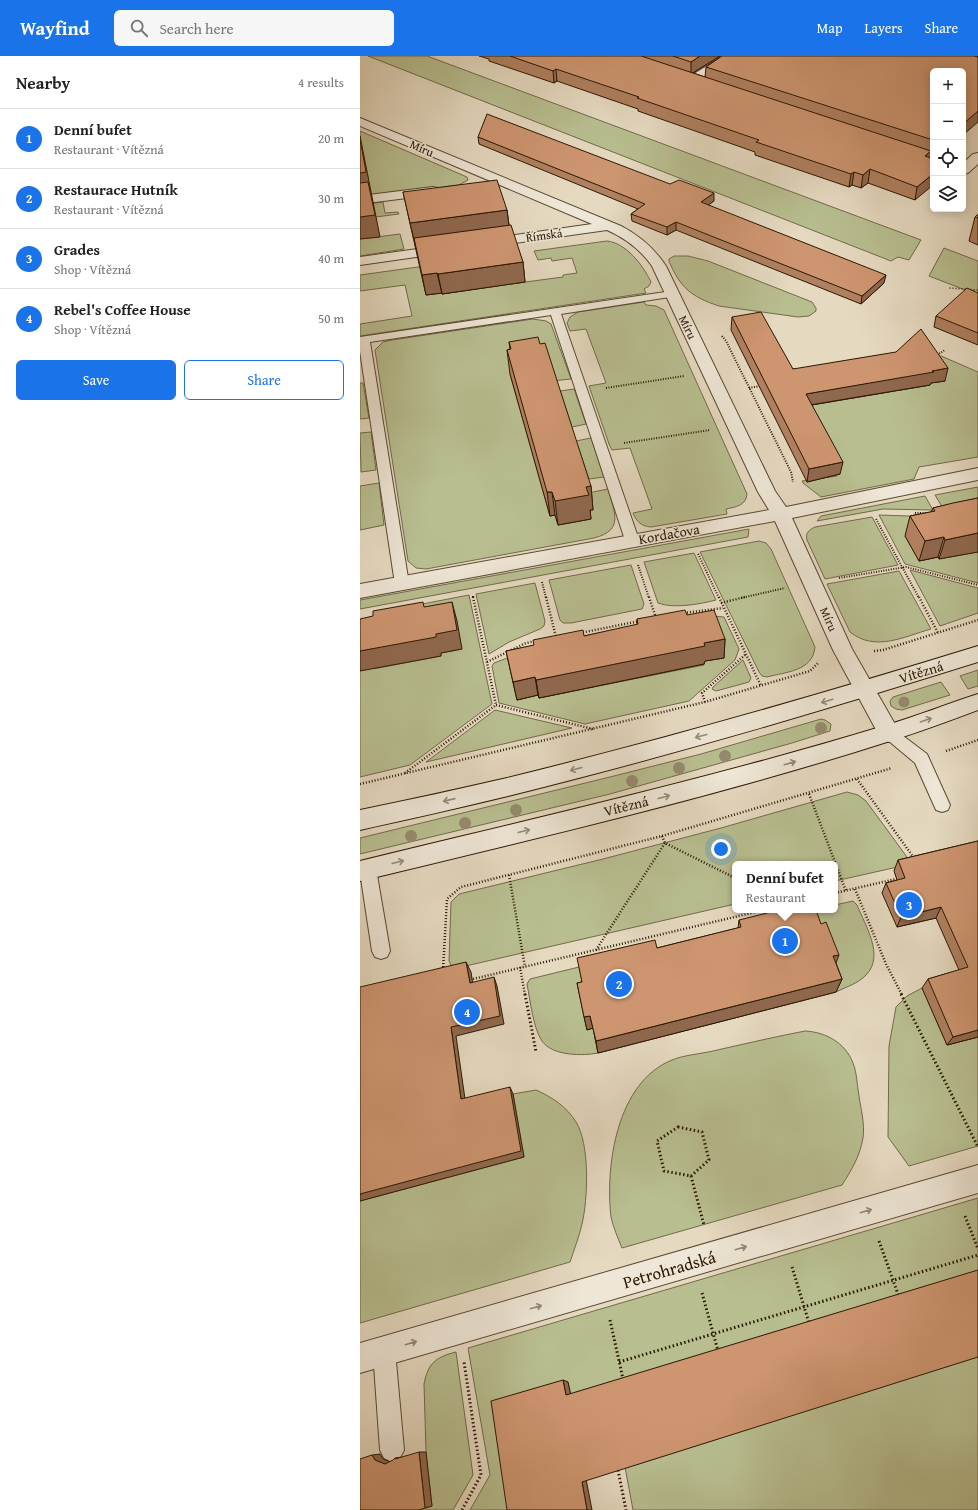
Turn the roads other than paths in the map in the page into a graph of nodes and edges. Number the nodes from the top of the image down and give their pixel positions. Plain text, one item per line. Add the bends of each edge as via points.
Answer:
1 (731, 56) edge
2 (708, 85) edge
3 (360, 122) edge
4 (978, 157) edge
5 (966, 167) edge
6 (966, 171) edge
7 (978, 174) edge
8 (504, 182) junction
9 (475, 185) edge
10 (446, 189) edge
11 (360, 200) edge
12 (608, 226) junction
13 (476, 245) edge
14 (461, 247) edge
15 (360, 261) edge
16 (672, 294) junction
17 (555, 311) junction
18 (362, 340) edge
19 (978, 474) edge
20 (781, 514) junction
21 (632, 540) junction
22 (402, 584) junction
23 (360, 592) edge
24 (978, 654) edge
25 (864, 690) junction
26 (978, 702) edge
27 (889, 733) junction
28 (942, 805) dead end
29 (360, 820) edge
30 (364, 870) edge
31 (381, 951) dead end
32 (978, 1179) edge
33 (372, 1354) edge
34 (392, 1450) dead end

1 - 2 street via 689,79
3 - 8 street, Míru
4 - 5 street
6 - 7 street
8 - 9 street
8 - 12 street, Míru
10 - 11 street
12 - 13 street, Římská
12 - 16 street, Míru via 635,240 649,252 659,266
14 - 15 street
16 - 17 lane
16 - 20 street, Míru via 767,492
17 - 18 lane
17 - 21 lane
18 - 22 lane
19 - 20 street, Kordačova
20 - 21 street, Kordačova
20 - 25 street, Míru
21 - 22 street, Kordačova
22 - 23 street, Kordačova
24 - 25 street, Vítězná
25 - 27 street
25 -> 29 street, Vítězná via 523,783
27 -> 26 street, Vítězná
27 - 28 lane via 921,759
30 -> 27 street, Vítězná via 659,798
30 - 31 lane
33 -> 32 street, Petrohradská
33 - 34 lane

